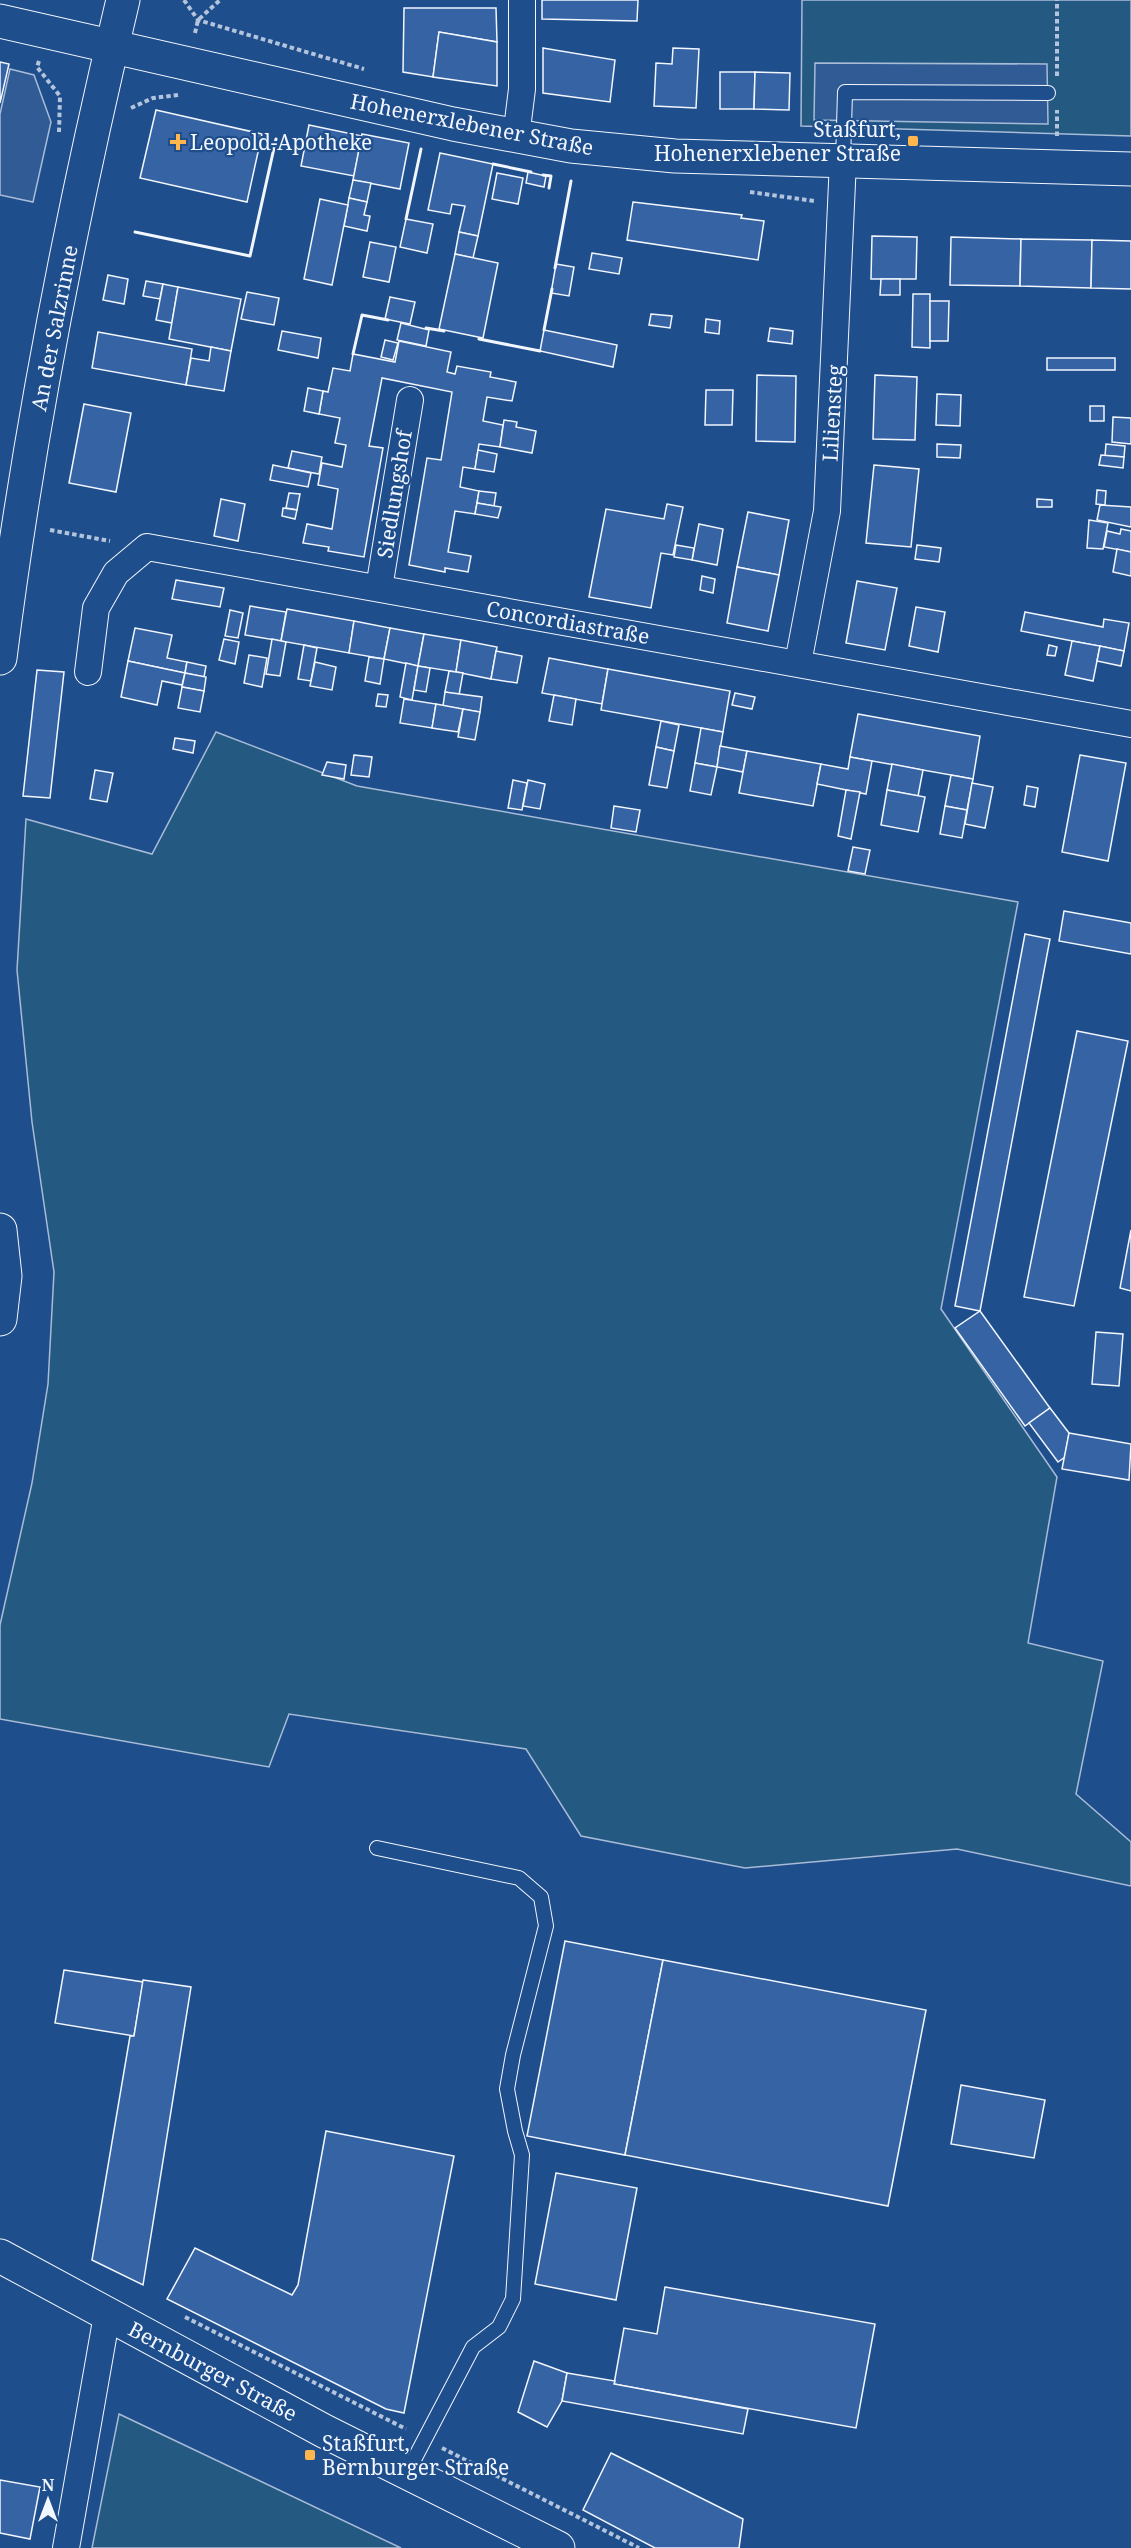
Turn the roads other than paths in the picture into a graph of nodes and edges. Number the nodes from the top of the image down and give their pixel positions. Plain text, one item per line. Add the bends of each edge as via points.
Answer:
1 (123, 0) edge
2 (522, 0) edge
3 (0, 21) edge
4 (112, 45) junction
5 (1048, 93) dead end
6 (516, 137) junction
7 (843, 161) junction
8 (1131, 169) edge
9 (410, 400) dead end
10 (379, 588) junction
11 (0, 658) edge
12 (798, 663) junction
13 (88, 672) dead end
14 (1131, 724) edge
15 (0, 1230) edge
16 (0, 1319) edge
17 (377, 1848) dead end
18 (0, 2256) edge
19 (107, 2315) junction
20 (407, 2473) junction
21 (66, 2548) edge
22 (558, 2548) edge

1 - 4 main road, An der Salzrinne
2 - 6 street via 522,89
3 - 4 main road, Hohenerxlebener Straße
4 - 6 main road, Hohenerxlebener Straße
4 - 11 main road, An der Salzrinne via 17,524
5 - 7 lane via 845,92
6 - 7 main road, Hohenerxlebener Straße via 628,153
7 - 8 main road, Hohenerxlebener Straße
7 - 12 street, Liliensteg via 827,510
9 - 10 street, Siedlungshof
10 - 12 street, Concordiastraße
10 - 13 street, Concordiastraße via 147,548 116,573 96,608
12 - 14 street, Concordiastraße
15 - 16 main road via 5,1276
17 - 20 lane via 519,1878 541,1897 546,1926 507,2089 522,2155 513,2299 499,2327 473,2347
18 - 19 main road, Bernburger Straße
19 - 20 main road, Bernburger Straße
19 - 21 street
20 - 22 main road, Bernburger Straße

